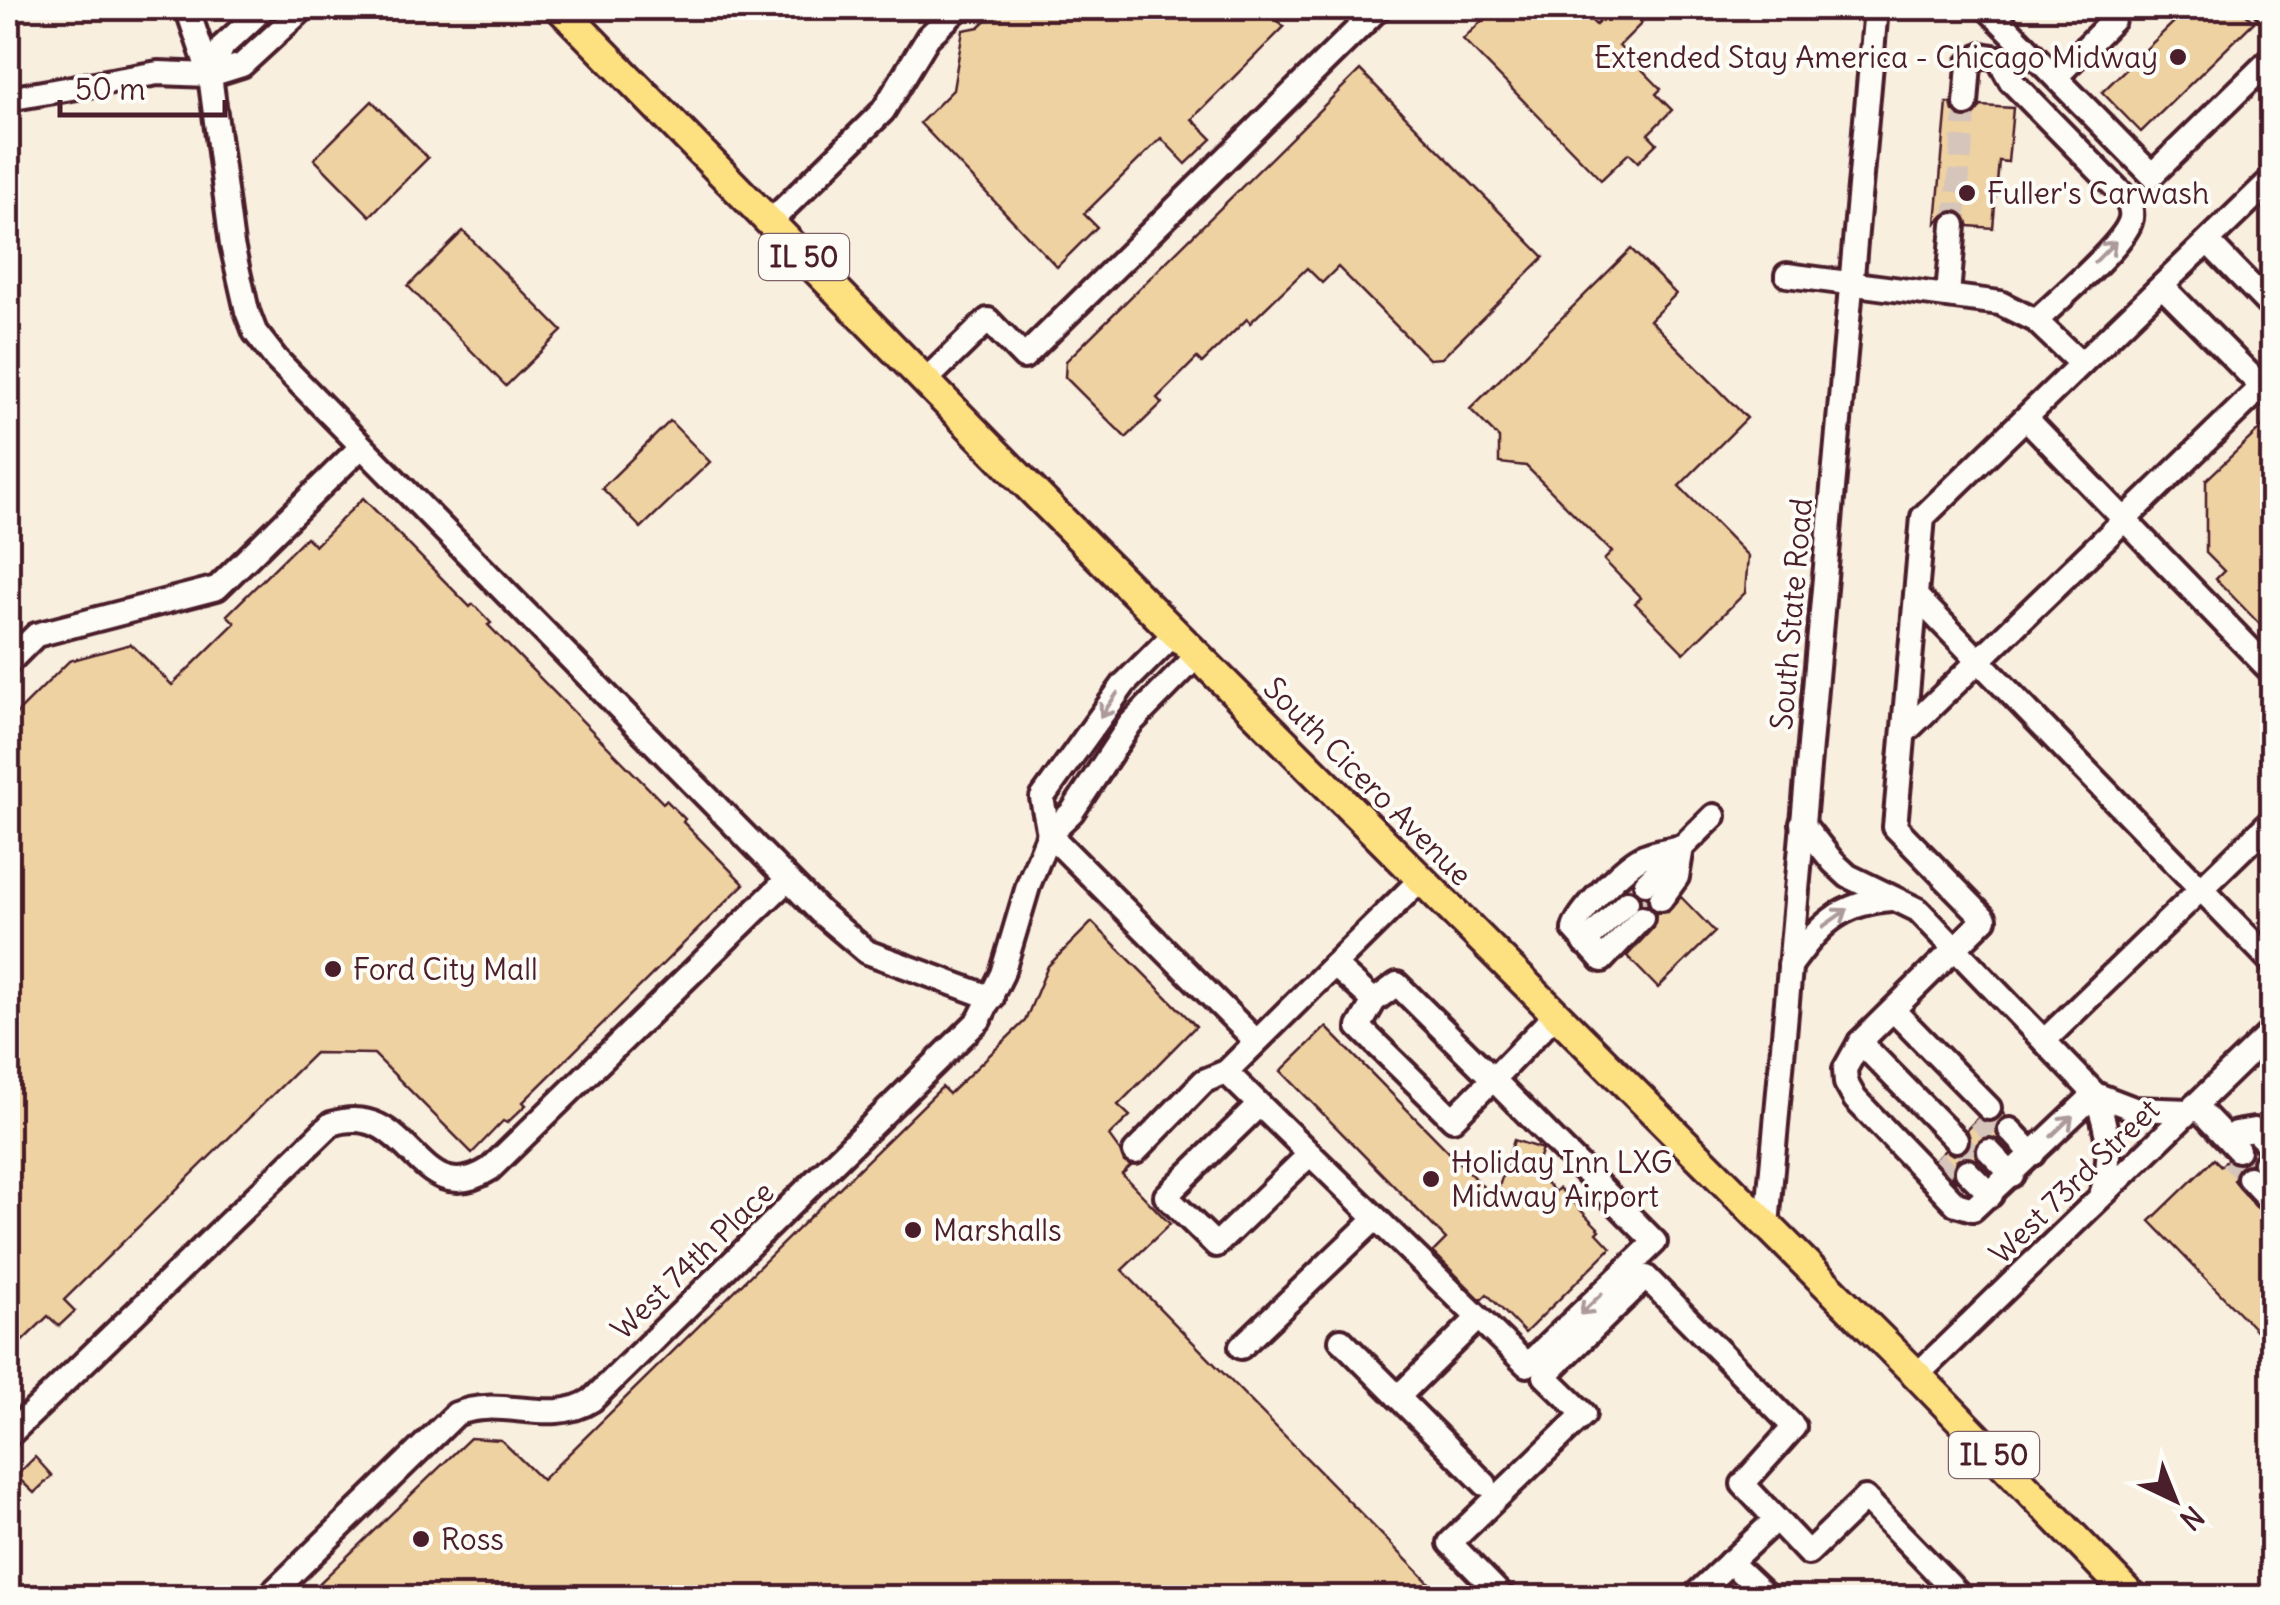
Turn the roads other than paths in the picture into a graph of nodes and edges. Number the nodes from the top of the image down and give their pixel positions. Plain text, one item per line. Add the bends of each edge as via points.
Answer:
1 (188, 8) edge
2 (264, 8) edge
3 (304, 8) edge
4 (560, 8) edge
5 (959, 8) edge
6 (1876, 8) edge
7 (1987, 8) edge
8 (2100, 8) edge
9 (2266, 8) edge
10 (1367, 12) edge
11 (2272, 14) edge
12 (2272, 58) edge
13 (2008, 73) junction
14 (210, 74) junction
15 (2056, 77) junction
16 (8, 99) edge
17 (1966, 104) tunnel mouth
18 (2272, 179) edge
19 (2128, 199) junction
20 (770, 222) junction
21 (1954, 225) tunnel mouth
22 (2208, 242) junction
23 (1787, 275) dead end
24 (1851, 282) junction
25 (2162, 286) junction
26 (1948, 294) junction
27 (2272, 308) edge
28 (2036, 321) junction
29 (2082, 364) junction
30 (926, 381) junction
31 (2267, 382) edge
32 (2026, 418) junction
33 (361, 447) junction
34 (2124, 520) junction
35 (1916, 596) junction
36 (1175, 633) junction
37 (1197, 656) junction
38 (1979, 660) junction
39 (8, 663) edge
40 (2272, 672) edge
41 (1904, 733) junction
42 (1714, 816) dead end
43 (2272, 820) edge
44 (1802, 823) junction
45 (1049, 834) junction
46 (1675, 854) junction
47 (1421, 879) junction
48 (786, 881) junction
49 (2202, 889) junction
50 (1900, 898) junction
51 (1589, 948) junction
52 (1955, 948) junction
53 (2272, 962) edge
54 (1334, 965) junction
55 (1789, 968) junction
56 (992, 998) junction
57 (1374, 1001) junction
58 (1556, 1014) junction
59 (2272, 1031) edge
60 (1867, 1038) junction
61 (2044, 1041) junction
62 (1256, 1042) junction
63 (1226, 1072) junction
64 (1493, 1079) junction
65 (2095, 1094) junction
66 (1260, 1105) junction
67 (2192, 1108) junction
68 (1135, 1152) dead end
69 (1310, 1154) junction
70 (2265, 1169) edge
71 (2006, 1180) junction
72 (2100, 1198) junction
73 (2272, 1198) edge
74 (1376, 1218) junction
75 (1767, 1226) junction
76 (1478, 1318) junction
77 (1340, 1340) dead end
78 (1241, 1347) dead end
79 (1916, 1375) junction
80 (1398, 1396) junction
81 (8, 1436) edge
82 (1485, 1484) dead end
83 (1775, 1520) junction
84 (1730, 1562) junction
85 (267, 1598) edge
86 (1504, 1598) edge
87 (1692, 1598) edge
88 (1768, 1598) edge
89 (1962, 1598) edge
90 (2134, 1598) edge

1 - 14 street
2 - 14 street via 223,46
3 - 14 street via 242,66
4 - 20 main road, South Cicero Avenue / IL 50
5 - 20 street via 928,37 883,110
6 - 24 street, South State Road
7 - 15 street
8 - 15 street via 2113,20
9 - 11 street
10 - 30 street via 1024,356 988,320
12 - 15 street via 2152,175
13 - 17 street via 1989,54 1975,58
13 - 19 street
13 - 19 street via 2116,176
14 - 16 street via 158,73
14 - 33 street via 232,245 255,332
18 - 22 street
28 -> 19 street via 2126,230
20 - 30 main road, South Cicero Avenue / IL 50
21 - 26 street
22 - 25 street
22 - 27 street
23 - 24 street
24 - 26 street
24 - 44 street, South State Road
25 - 29 street
25 - 31 street
26 - 28 street via 2000,304
28 - 29 street
29 - 32 street
30 - 36 main road, South Cicero Avenue / IL 50
31 - 34 street
32 - 34 street
32 - 35 street via 1924,517
33 - 39 street via 217,588 36,635
33 - 48 street
34 - 38 street
34 - 40 street
35 - 38 street
35 - 41 street
36 - 37 main road, South Cicero Avenue / IL 50
36 -> 45 street, West 74th Place via 1124,684 1042,798
37 - 45 street, West 74th Place via 1130,724 1072,812
37 - 47 main road, South Cicero Avenue / IL 50
38 - 41 street
38 - 49 street
41 - 52 street via 1895,828 1985,919
42 - 46 street
43 - 49 street
44 - 50 street via 1848,876
44 - 55 street, South State Road
45 - 56 street, West 74th Place
45 - 62 street
46 - 46 street via 1649,887 1674,886
46 - 51 street via 1634,862 1580,915 1575,922
47 - 54 street
47 - 58 main road, South Cicero Avenue / IL 50
48 - 56 street via 867,952
48 - 81 street via 475,1179 440,1176 368,1120 332,1124
49 - 53 street
49 - 61 street
50 - 52 street
55 -> 50 street via 1826,922 1846,909
51 - 51 street via 1630,906
52 - 60 street
52 - 61 street
54 - 57 street
54 - 62 street
55 - 75 street, South State Road
56 - 85 street, West 74th Place via 980,1020 592,1400 560,1414 488,1405 456,1414
57 - 64 street via 1397,984
57 - 64 street via 1359,1027 1453,1119
58 - 64 street
58 - 75 main road, South Cicero Avenue / IL 50
59 - 67 street, West 73rd Street
60 - 60 street via 1962,1134
60 - 71 street via 1846,1084 1944,1191 1965,1208
61 - 65 street
62 - 63 street
63 - 66 street
63 - 68 street via 1204,1081
64 -> 76 street via 1655,1242 1526,1365
65 - 67 street via 2134,1109
71 -> 65 street
65 - 72 street via 2110,1154
66 - 69 street
66 - 69 street via 1166,1196 1216,1245
67 - 70 street via 2234,1143 2254,1130
67 - 72 street, West 73rd Street
69 - 74 street
70 - 73 street
71 - 71 street via 1983,1156
72 - 79 street, West 73rd Street
74 - 76 street
74 - 78 street
75 - 79 main road, South Cicero Avenue / IL 50
76 - 80 street
77 - 80 street
79 - 90 main road, South Cicero Avenue / IL 50
80 - 82 street
83 - 84 street
83 - 86 street via 1743,1484 1794,1427 1646,1277 1545,1376 1584,1414 1450,1543
83 - 89 street via 1808,1554 1865,1498
84 - 87 street
84 - 88 street

